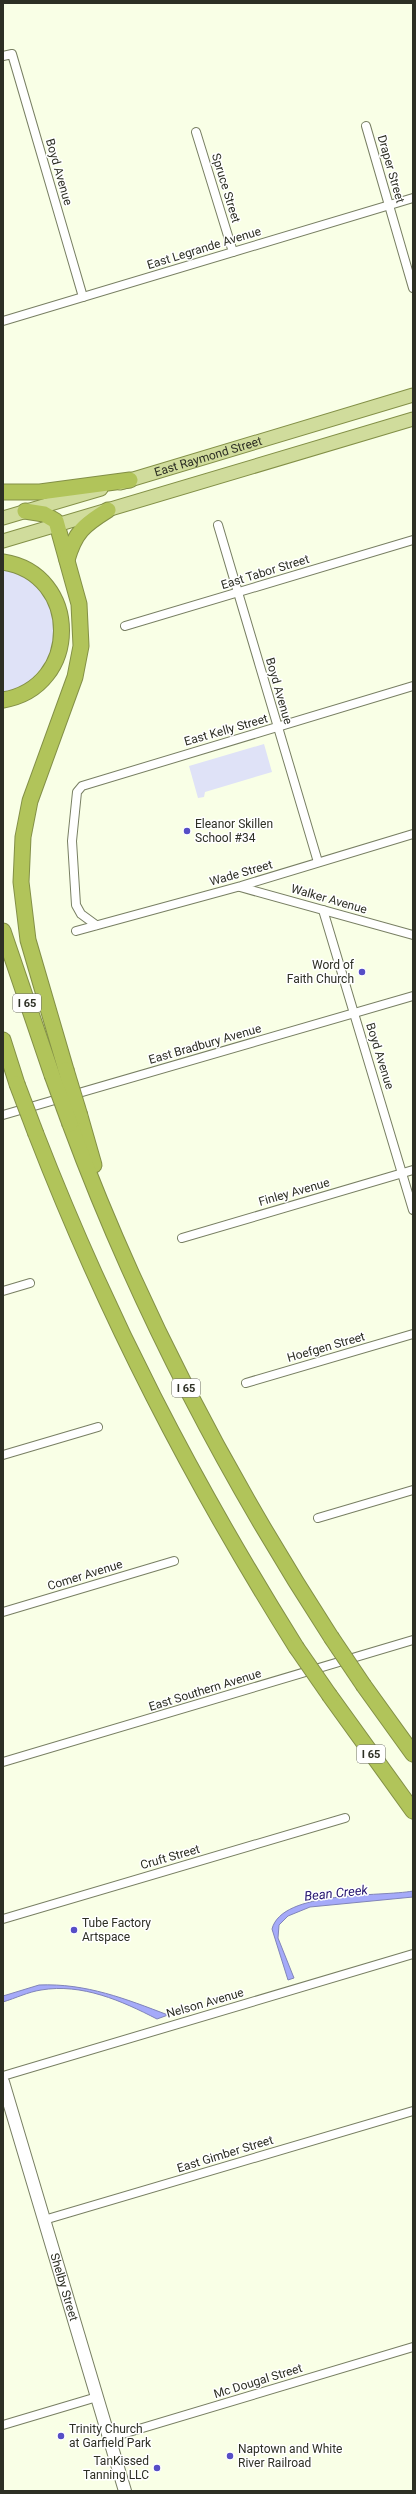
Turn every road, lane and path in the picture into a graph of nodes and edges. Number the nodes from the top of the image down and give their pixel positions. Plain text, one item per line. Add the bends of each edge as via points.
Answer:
1 (3, 56) edge
2 (366, 126) dead end
3 (196, 132) dead end
4 (413, 198) edge
5 (389, 205) junction
6 (233, 252) junction
7 (413, 288) edge
8 (83, 297) junction
9 (3, 321) edge
10 (413, 395) edge
11 (413, 419) edge
12 (130, 480) junction
13 (3, 492) edge
14 (108, 510) junction
15 (25, 511) junction
16 (3, 518) edge
17 (57, 525) junction
18 (218, 525) dead end
19 (413, 540) edge
20 (3, 542) edge
21 (67, 560) junction
22 (3, 562) edge
23 (238, 593) junction
24 (124, 626) dead end
25 (413, 686) edge
26 (3, 700) edge
27 (277, 727) junction
28 (413, 834) edge
29 (318, 862) junction
30 (239, 886) junction
31 (323, 910) junction
32 (96, 925) junction
33 (3, 931) edge
34 (76, 931) dead end
35 (413, 935) edge
36 (413, 996) edge
37 (354, 1013) junction
38 (3, 1041) edge
39 (3, 1116) edge
40 (75, 1120) junction
41 (413, 1170) edge
42 (402, 1173) junction
43 (413, 1210) edge
44 (182, 1238) dead end
45 (30, 1283) dead end
46 (3, 1291) edge
47 (413, 1334) edge
48 (246, 1384) dead end
49 (98, 1427) dead end
50 (3, 1456) edge
51 (413, 1490) edge
52 (318, 1518) dead end
53 (174, 1561) dead end
54 (3, 1612) edge
55 (413, 1640) edge
56 (413, 1754) edge
57 (3, 1762) edge
58 (413, 1811) edge
59 (345, 1818) dead end
60 (3, 1919) edge
61 (413, 1954) edge
62 (3, 2076) edge
63 (3, 2082) edge
64 (7, 2111) edge
65 (413, 2111) edge
66 (44, 2220) junction
67 (413, 2347) edge
68 (97, 2397) junction
69 (3, 2425) edge
70 (110, 2438) junction
71 (125, 2491) edge

1 - 8 street, Boyd Avenue via 12,54
2 - 5 street, Draper Street
3 - 6 street, Spruce Street
4 - 5 street, East Legrande Avenue
5 - 6 street, East Legrande Avenue
5 - 7 street, Draper Street
6 - 8 street, East Legrande Avenue
8 - 9 street, East Legrande Avenue
10 - 12 main road, East Raymond Street
11 - 14 main road, East Raymond Street
12 - 13 highway via 40,492
12 - 15 main road, East Raymond Street
14 - 17 main road, East Raymond Street
14 - 21 highway via 87,523 80,531 71,546
15 - 16 main road, East Raymond Street
15 - 17 highway via 44,514 56,521
17 - 20 main road, East Raymond Street
17 - 21 highway
18 - 23 street, Boyd Avenue
19 - 23 street, East Tabor Street
21 - 40 highway, bridge via 80,613 80,655 72,685 32,792 23,837 21,868 22,905 28,940 66,1070
22 - 26 highway via 27,570 46,586 58,605 62,632 56,659 44,678 26,692
23 - 24 street, East Tabor Street
23 - 27 street, Boyd Avenue
25 - 27 street, East Kelly Street
27 - 29 street, Boyd Avenue
27 - 32 street, East Kelly Street via 82,786 77,792 72,854 76,904 81,914
28 - 29 street, Wade Street
29 - 30 street, Wade Street
30 - 31 street, Walker Avenue
30 - 32 street, Wade Street
31 - 35 street, Walker Avenue
31 - 37 street, Boyd Avenue
32 - 34 street, Wade Street
33 - 40 highway, I 65, bridge via 52,1075
36 - 37 street, East Bradbury Avenue
37 - 39 street, East Bradbury Avenue
37 - 42 street, Boyd Avenue
38 - 58 highway, I 65, bridge via 36,1134 95,1278 174,1439 239,1555 296,1647
40 - 56 highway, I 65, bridge via 118,1248 164,1345 235,1479 330,1637
41 - 42 street, Finley Avenue
42 - 43 street, Boyd Avenue
42 - 44 street, Finley Avenue
45 - 46 street
47 - 48 street, Hoefgen Street
49 - 50 street
51 - 52 street
53 - 54 street, Comer Avenue
55 - 57 street, East Southern Avenue
59 - 60 street, Cruft Street
61 - 62 street, Nelson Avenue
63 - 64 main road, Shelby Street
64 - 66 main road, Shelby Street
65 - 66 street, East Gimber Street
66 - 68 main road, Shelby Street
67 - 70 street, Mc Dougal Street
68 - 69 street
68 - 70 main road, Shelby Street
70 - 71 main road, Shelby Street

